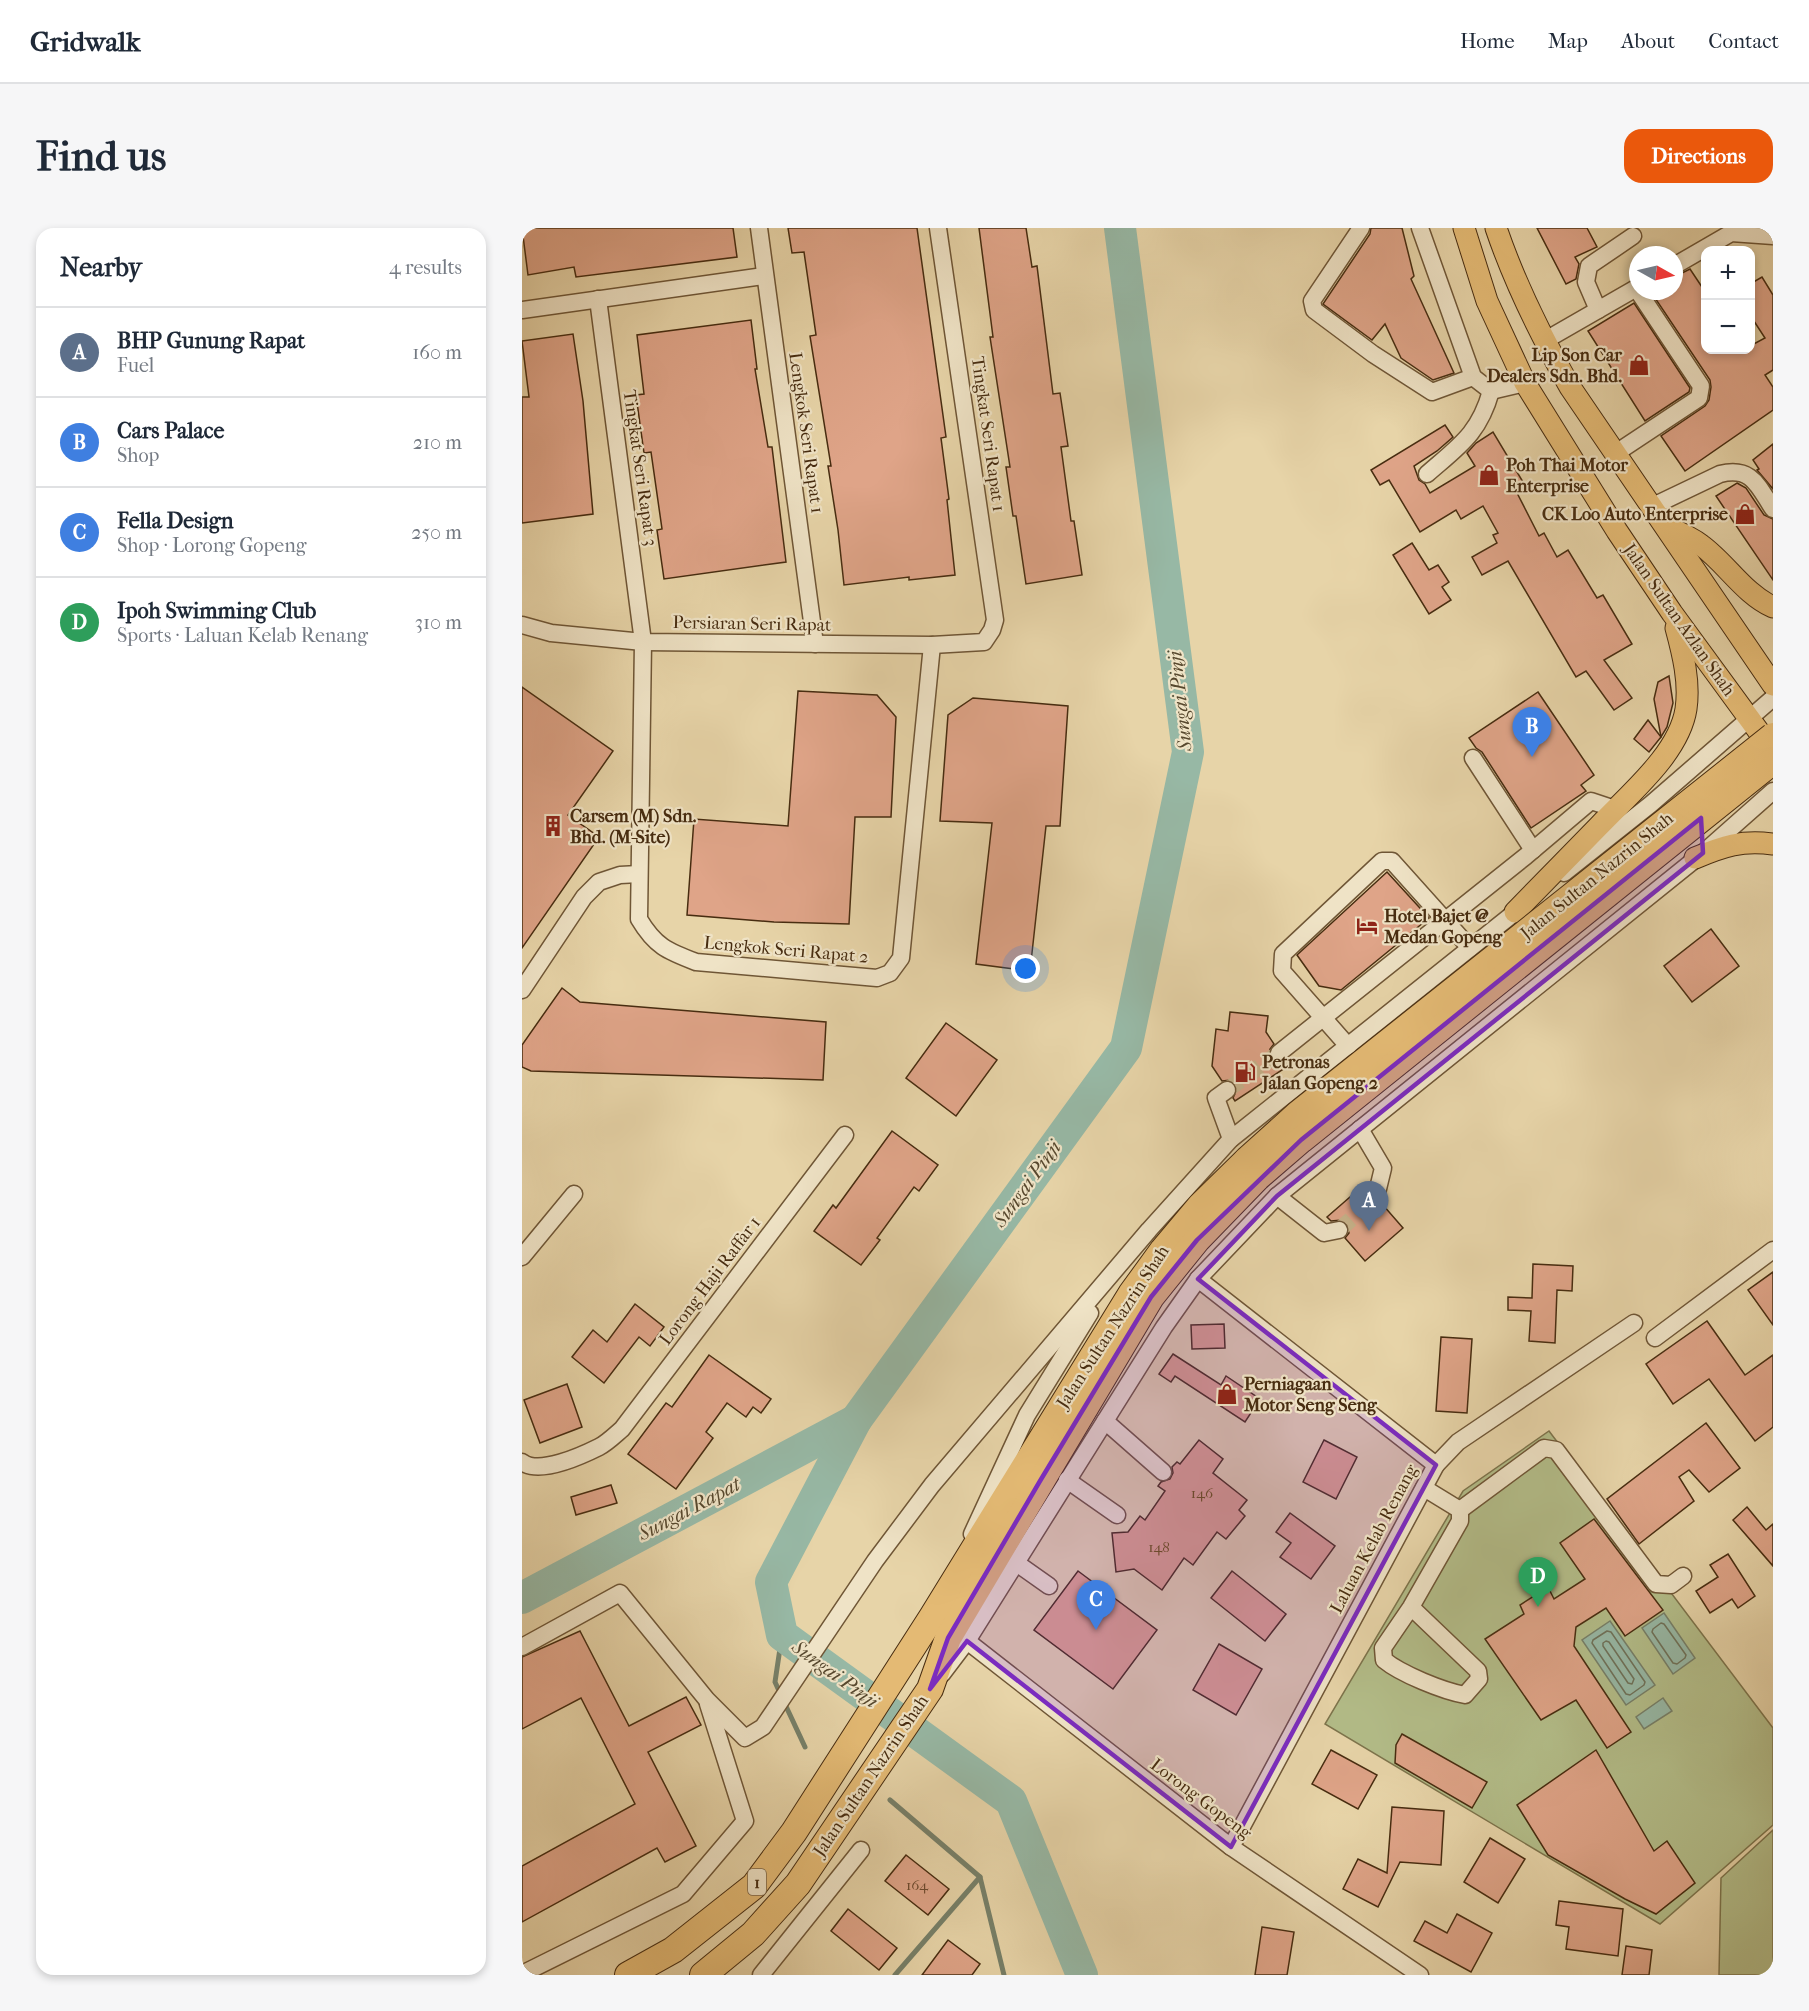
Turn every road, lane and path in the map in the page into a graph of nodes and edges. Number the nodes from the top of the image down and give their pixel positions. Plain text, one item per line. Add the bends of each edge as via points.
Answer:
1 (759, 228) edge
2 (938, 228) edge
3 (1361, 228) edge
4 (1420, 228) edge
5 (1464, 228) edge
6 (1496, 228) edge
7 (1773, 236) edge
8 (1633, 237) dead end
9 (1683, 261) edge
10 (764, 276) junction
11 (1629, 293) edge
12 (598, 299) junction
13 (1645, 300) edge
14 (522, 310) edge
15 (1598, 310) junction
16 (1544, 342) junction
17 (1473, 377) junction
18 (1525, 383) junction
19 (1491, 391) junction
20 (1617, 453) junction
21 (1426, 474) dead end
22 (1653, 506) junction
23 (1773, 509) edge
24 (1667, 526) junction
25 (1773, 607) edge
26 (1672, 613) junction
27 (522, 625) edge
28 (643, 642) junction
29 (984, 642) joint
30 (815, 644) junction
31 (932, 645) junction
32 (1773, 684) edge
33 (1773, 699) edge
34 (1749, 719) junction
35 (1773, 736) edge
36 (1773, 751) edge
37 (1473, 758) dead end
38 (1773, 761) edge
39 (1773, 791) edge
40 (1651, 804) junction
41 (1615, 809) junction
42 (1773, 843) edge
43 (1533, 850) junction
44 (1699, 855) junction
45 (639, 874) junction
46 (1515, 912) junction
47 (1446, 920) junction
48 (1470, 948) junction
49 (522, 990) edge
50 (1324, 1019) junction
51 (1348, 1046) junction
52 (1279, 1053) tunnel mouth
53 (1227, 1090) tunnel mouth
54 (1360, 1129) junction
55 (845, 1135) dead end
56 (1231, 1139) junction
57 (1252, 1169) junction
58 (574, 1194) dead end
59 (1277, 1196) junction
60 (1376, 1197) tunnel mouth
61 (1149, 1230) junction
62 (1339, 1230) dead end
63 (1773, 1250) edge
64 (522, 1257) edge
65 (1198, 1279) junction
66 (1634, 1323) dead end
67 (1655, 1338) dead end
68 (1105, 1421) junction
69 (522, 1462) edge
70 (1436, 1464) junction
71 (1163, 1472) dead end
72 (1067, 1480) junction
73 (1424, 1488) junction
74 (1460, 1510) junction
75 (1117, 1515) dead end
76 (1015, 1562) junction
77 (1683, 1576) dead end
78 (1048, 1586) dead end
79 (1411, 1607) junction
80 (932, 1617) junction
81 (967, 1641) junction
82 (522, 1647) edge
83 (930, 1689) junction
84 (706, 1700) junction
85 (1231, 1847) junction
86 (861, 1850) dead end
87 (1400, 1969) edge
88 (522, 1974) edge
89 (628, 1975) edge
90 (703, 1975) edge
91 (761, 1975) edge
92 (1420, 1975) edge

1 - 10 street, Lengkok Seri Rapat 1
2 - 29 street, Tingkat Seri Rapat 1 via 995,620
3 - 17 street via 1312,302 1314,310 1432,392
4 - 17 street
5 - 18 main road, Jalan Sultan Azlan Shah via 1487,301
6 - 16 main road
7 - 9 street via 1731,233
8 - 15 street via 1589,266 1586,282
10 - 12 street
10 - 30 street, Lengkok Seri Rapat 1
11 - 15 street
12 - 14 street
12 - 28 street, Tingkat Seri Rapat 3
13 - 20 street via 1701,386 1699,398
15 - 16 street
16 - 20 main road via 1570,387
17 - 19 street
18 - 19 street
18 - 26 main road, Jalan Sultan Azlan Shah
19 - 21 street via 1485,413 1470,436
20 - 22 main road
22 - 23 street via 1732,471 1753,478
22 - 24 main road
24 - 25 main road via 1702,545 1750,591
24 - 32 main road
26 - 34 main road, Jalan Sultan Azlan Shah
26 - 41 main road via 1686,673 1686,711 1663,757
27 - 28 street, Persiaran Seri Rapat via 551,633
28 - 30 street, Persiaran Seri Rapat
28 - 45 street, Lengkok Seri Rapat 2
29 - 31 street, Persiaran Seri Rapat
30 - 31 street, Persiaran Seri Rapat
31 - 45 street, Lengkok Seri Rapat 2 via 901,958 890,973 877,978 696,962 670,952 650,938 639,919
33 - 34 street, 1
34 - 36 main road, Jalan Sultan Azlan Shah
34 - 40 street, 1
35 - 57 highway, Jalan Sultan Nazrin Shah, bridge via 1307,1106
37 - 43 street
38 - 57 highway, Jalan Sultan Nazrin Shah, bridge via 1320,1125
39 - 44 street, 1
40 - 44 street via 1684,800 1704,821
40 - 46 street, 1
41 - 43 street via 1591,801
41 - 46 main road
42 - 44 main road via 1727,845
43 - 47 street
44 - 54 street, 1
45 - 49 street via 599,882 584,897
46 - 48 street, 1
47 - 48 street
47 - 50 street
47 - 50 street via 1392,861 1382,861 1283,954 1282,971
48 - 51 street, 1
50 - 51 street
50 - 52 street
51 - 56 street, 1
53 - 56 street via 1216,1098
54 - 59 street, 1
54 - 60 street via 1383,1168
55 - 69 street, Lorong Haji Raffar 1 via 622,1430 601,1447 556,1464 540,1467
56 - 61 street, 1
57 - 80 highway, Jalan Sultan Nazrin Shah via 1200,1206 1162,1250
57 - 83 highway, Jalan Sultan Nazrin Shah via 1151,1297 948,1638
58 - 64 street
59 - 62 street via 1324,1233
59 - 65 street, 1
61 - 80 street, 1 via 1093,1309 1027,1415
61 - 84 street via 932,1485 875,1561 763,1727 745,1738
63 - 67 street
65 - 68 street, 1
65 - 70 street
66 - 70 street, Laluan Kelab Renang via 1458,1442
68 - 71 street
68 - 72 street, 1
70 - 73 street, Laluan Kelab Renang
72 - 75 street
72 - 76 street, 1
73 - 74 street
73 - 85 street, Laluan Kelab Renang
74 - 77 street via 1544,1448 1556,1450 1656,1584 1671,1585
74 - 79 street via 1460,1521
76 - 78 street
76 - 81 street, 1
79 - 79 street via 1383,1648 1384,1660 1465,1695 1479,1679 1478,1671
80 - 89 highway, Jalan Sultan Nazrin Shah / 1 via 794,1832 754,1886 673,1950
81 - 83 street, 1
81 - 85 street, Lorong Gopeng
82 - 84 street via 620,1593
83 - 90 highway, Jalan Sultan Nazrin Shah / 1 via 798,1884 753,1934
84 - 88 street via 745,1821 683,1894
85 - 87 street, Lorong Gopeng
86 - 91 street
87 - 92 street, Lorong Gopeng

